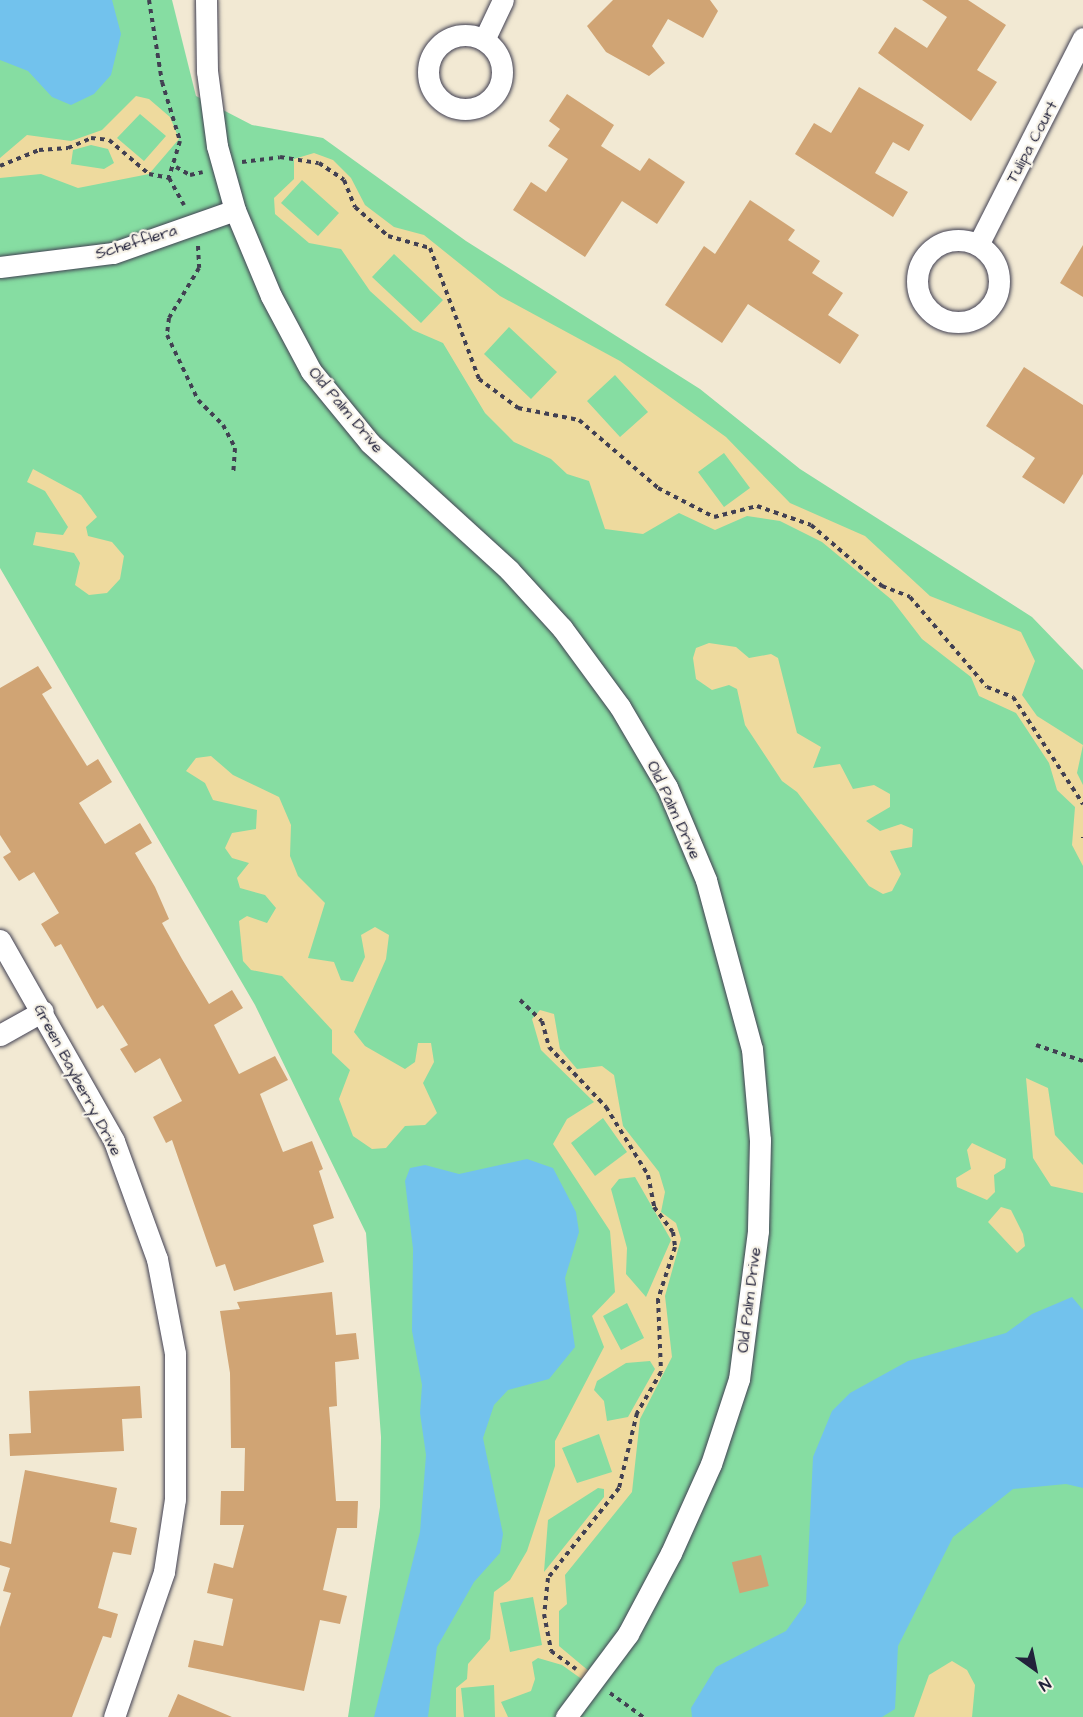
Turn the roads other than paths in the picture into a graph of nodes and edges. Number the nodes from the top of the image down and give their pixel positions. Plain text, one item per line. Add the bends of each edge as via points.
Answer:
1 (206, 0) edge
2 (503, 0) edge
3 (1083, 38) edge
4 (484, 40) dead end
5 (235, 210) junction
6 (978, 245) dead end
7 (0, 267) edge
8 (0, 940) edge
9 (43, 1011) junction
10 (0, 1035) edge
11 (114, 1717) edge
12 (566, 1717) edge

1 - 5 street, Old Palm Drive via 207,71 223,167
2 - 4 street
3 - 6 street, Tulipa Court
5 - 7 street, Schefflera via 113,253
5 - 12 street, Old Palm Drive via 271,296 311,371 370,443 540,603 620,707 667,787 706,880 752,1049 760,1140 758,1231 739,1379 711,1464 671,1553 628,1634
8 - 9 street, Green Bayberry Drive
9 - 10 street
9 - 11 street, Green Bayberry Drive via 114,1141 157,1259 175,1353 175,1488 164,1572

